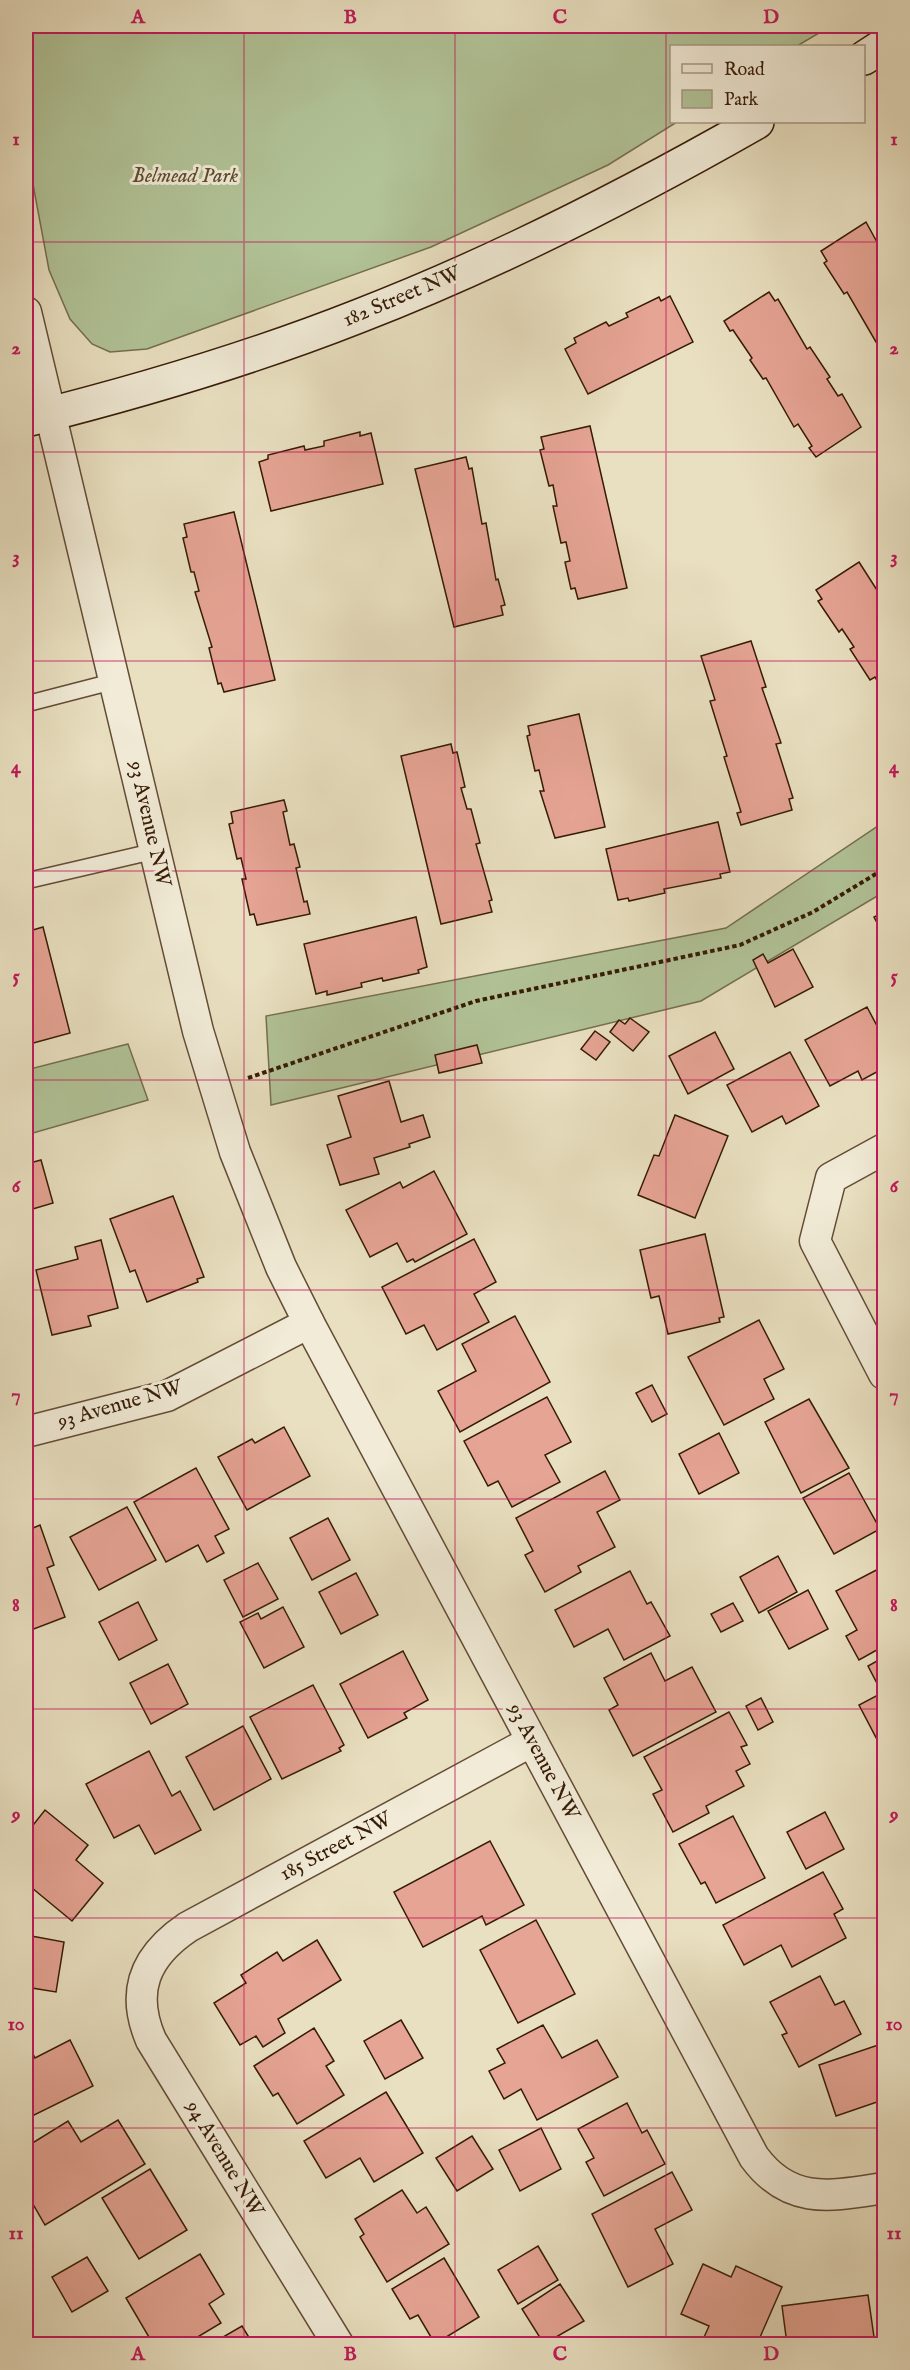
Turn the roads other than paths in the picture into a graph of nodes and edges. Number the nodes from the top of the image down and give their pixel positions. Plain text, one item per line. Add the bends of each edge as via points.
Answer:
1 (885, 45) edge
2 (865, 57) edge
3 (756, 123) edge
4 (26, 312) edge
5 (37, 417) edge
6 (115, 681) junction
7 (26, 704) edge
8 (154, 851) junction
9 (26, 881) edge
10 (885, 1149) edge
11 (309, 1323) junction
12 (885, 1374) edge
13 (26, 1432) edge
14 (531, 1741) junction
15 (150, 1965) joint
16 (885, 2188) edge
17 (338, 2344) edge

1 - 2 street
3 - 5 street, 182 Street NW via 654,181 502,254 359,316 202,370
4 - 5 street, 93 Avenue NW
5 - 6 street, 93 Avenue NW
6 - 7 lane
6 - 8 street, 93 Avenue NW
8 - 9 lane
8 - 11 street, 93 Avenue NW via 198,1031 228,1131 263,1224
10 - 12 street via 831,1178 815,1241
11 - 13 street, 93 Avenue NW via 167,1396
11 - 14 street, 93 Avenue NW
14 - 15 street, 185 Street NW via 188,1927 160,1950
14 - 16 street, 93 Avenue NW via 764,2171 790,2189 810,2195
15 - 17 street, 94 Avenue NW via 141,2000 151,2040

